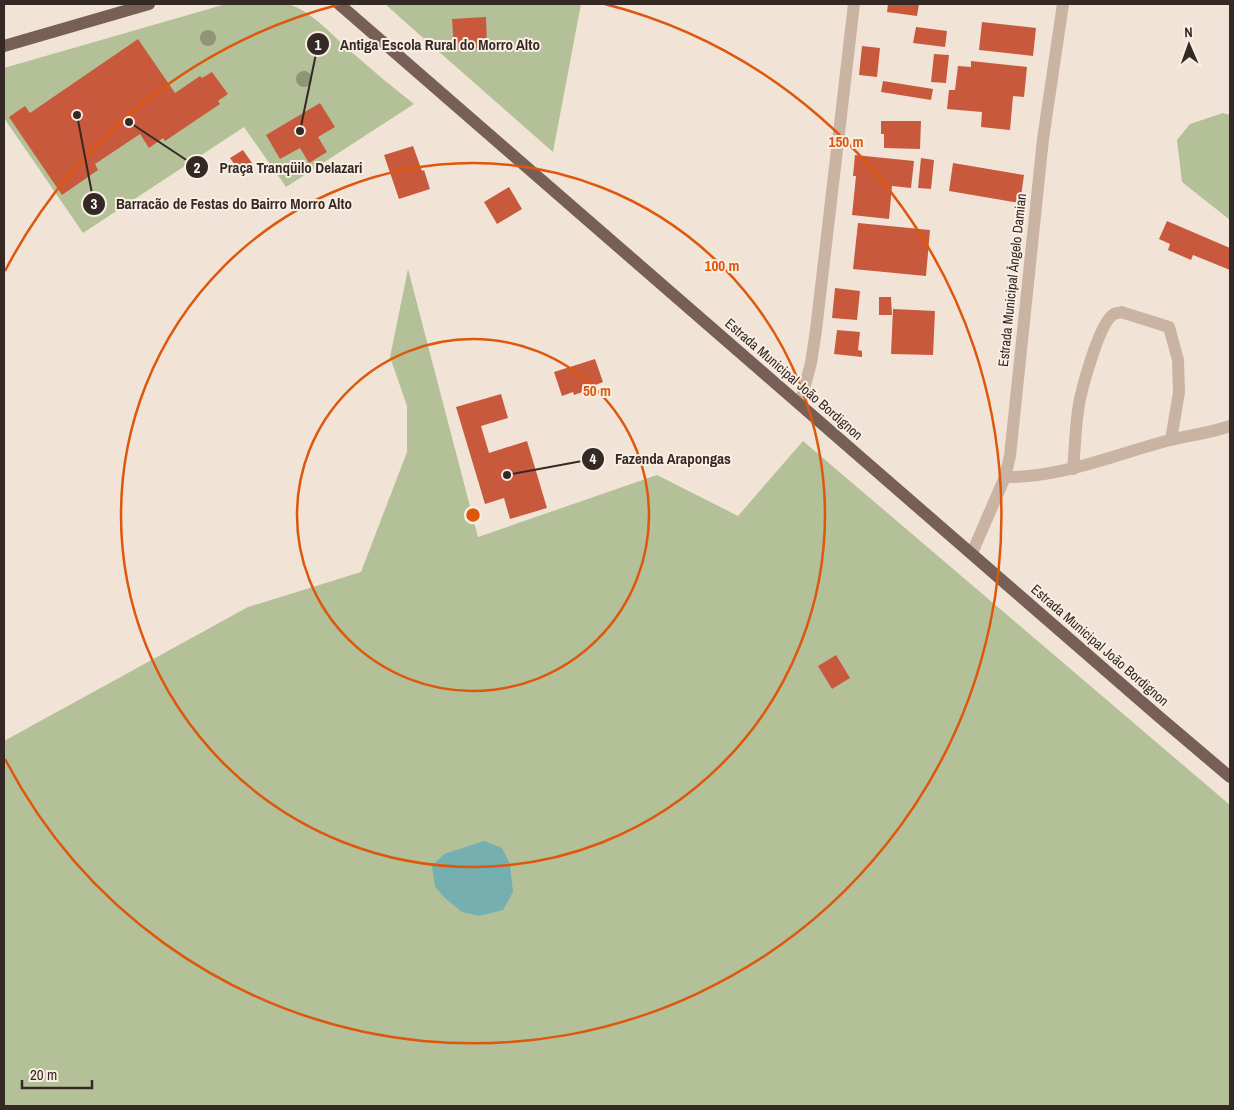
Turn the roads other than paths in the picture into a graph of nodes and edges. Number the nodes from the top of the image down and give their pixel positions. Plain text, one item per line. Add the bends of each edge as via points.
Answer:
1 (149, 4) edge
2 (339, 4) edge
3 (854, 4) edge
4 (1063, 4) edge
5 (4, 46) edge
6 (800, 404) junction
7 (1230, 426) edge
8 (1172, 440) junction
9 (1073, 469) junction
10 (1005, 477) junction
11 (972, 553) junction
12 (1230, 777) edge

1 - 5 main road
2 - 6 main road, Estrada Municipal João Bordignon
3 - 6 street via 816,330
4 - 10 street, Estrada Municipal Ângelo Damian via 1043,139 1013,431
6 - 11 main road, Estrada Municipal João Bordignon
7 - 8 street
8 - 9 street
8 - 9 street via 1179,392 1178,360 1169,327 1121,312 1113,314 1092,356 1078,409
9 - 10 street
10 - 11 street, Estrada Municipal Ângelo Damian
11 - 12 main road, Estrada Municipal João Bordignon

